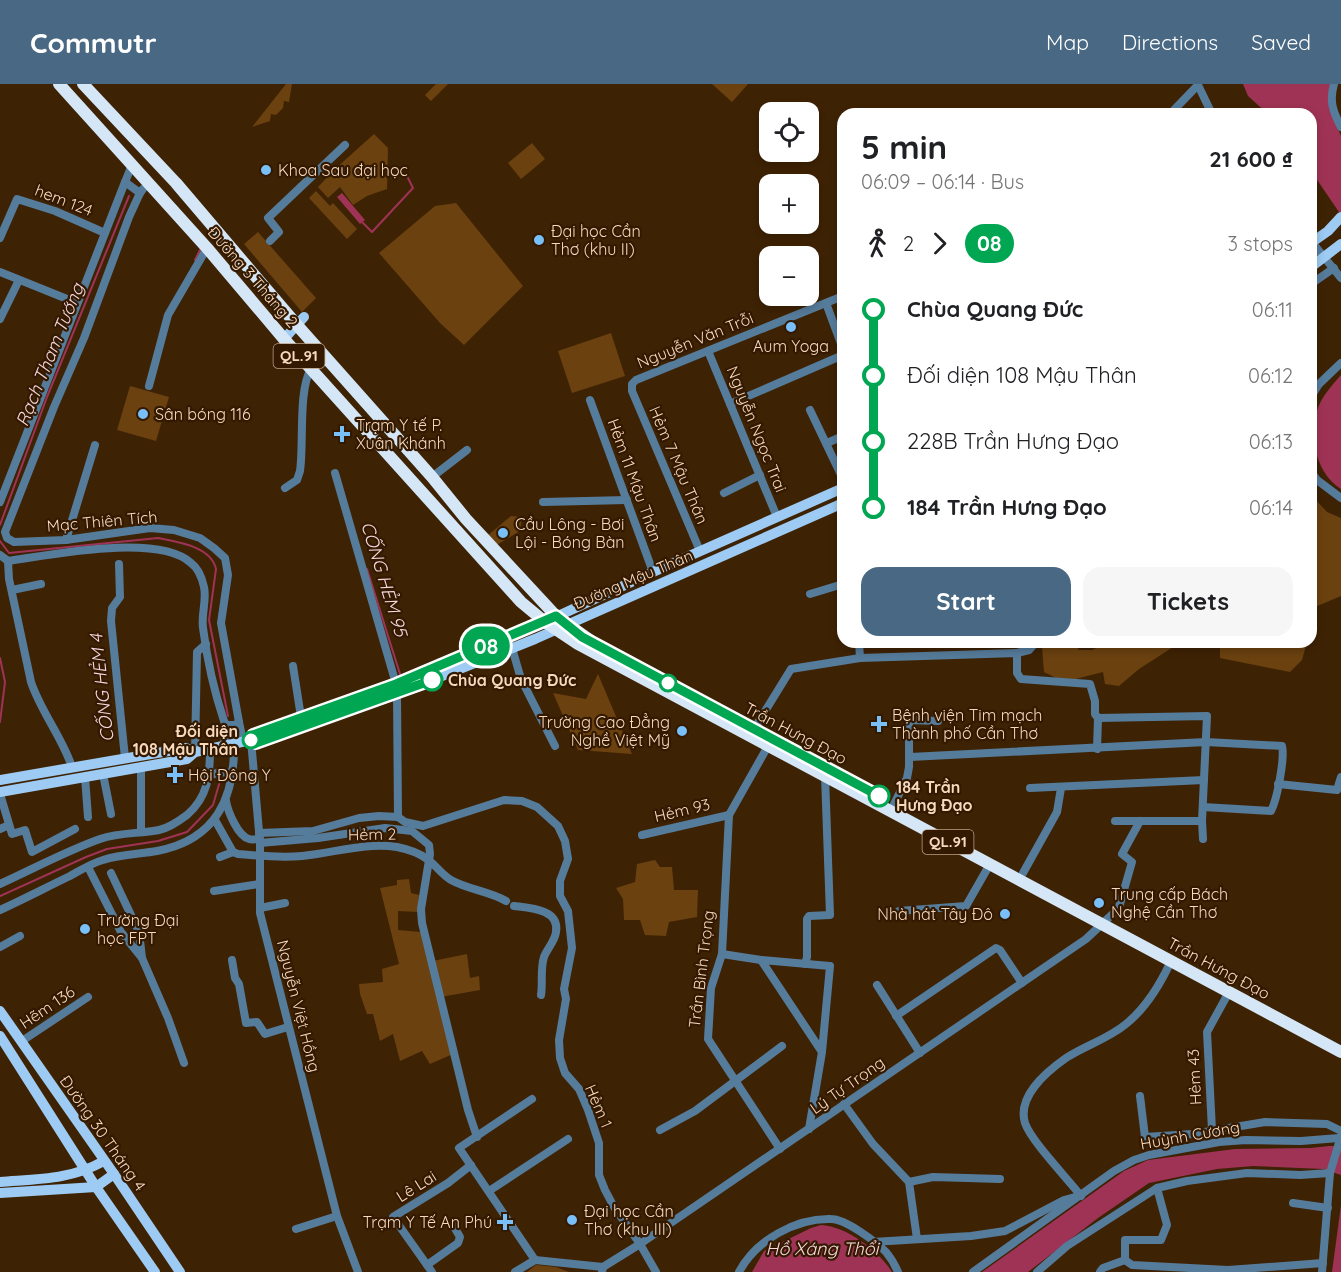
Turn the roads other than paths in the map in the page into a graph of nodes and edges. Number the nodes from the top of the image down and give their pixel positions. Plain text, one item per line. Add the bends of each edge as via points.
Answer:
1 (59, 84) edge
2 (84, 84) edge
3 (1334, 84) edge
4 (1198, 85) edge
5 (1176, 108) edge
6 (1209, 108) edge
7 (1341, 127) edge
8 (345, 145) dead end
9 (132, 165) junction
10 (125, 182) junction
11 (143, 188) junction
12 (1341, 217) edge
13 (105, 233) junction
14 (0, 238) edge
15 (1317, 238) edge
16 (270, 241) dead end
17 (1341, 244) edge
18 (207, 248) junction
19 (1317, 249) edge
20 (1317, 262) edge
21 (1334, 268) junction
22 (0, 272) edge
23 (1341, 278) edge
24 (19, 280) junction
25 (1317, 280) edge
26 (837, 298) edge
27 (77, 303) junction
28 (826, 303) junction
29 (0, 319) edge
30 (300, 321) junction
31 (837, 333) edge
32 (284, 339) junction
33 (708, 351) junction
34 (837, 359) edge
35 (1341, 363) edge
36 (311, 369) junction
37 (148, 386) dead end
38 (1317, 387) edge
39 (632, 391) joint
40 (39, 400) junction
41 (590, 400) dead end
42 (730, 404) junction
43 (54, 407) junction
44 (810, 410) dead end
45 (837, 439) edge
46 (827, 443) junction
47 (95, 445) dead end
48 (467, 450) dead end
49 (837, 466) edge
50 (335, 473) dead end
51 (760, 475) junction
52 (432, 477) junction
53 (1317, 480) edge
54 (285, 488) dead end
55 (837, 491) edge
56 (724, 493) dead end
57 (1341, 498) edge
58 (627, 500) junction
59 (0, 502) edge
60 (543, 502) dead end
61 (837, 506) edge
62 (777, 517) junction
63 (730, 538) junction
64 (66, 540) junction
65 (700, 551) junction
66 (735, 552) junction
67 (0, 555) edge
68 (8, 561) junction
69 (119, 564) dead end
70 (652, 572) junction
71 (41, 584) dead end
72 (837, 586) edge
73 (12, 590) junction
74 (810, 594) dead end
75 (555, 623) junction
76 (206, 644) junction
77 (512, 648) junction
78 (859, 648) edge
79 (1031, 648) edge
80 (1017, 653) junction
81 (860, 658) junction
82 (293, 666) dead end
83 (397, 689) junction
84 (301, 717) junction
85 (1098, 718) junction
86 (938, 721) dead end
87 (239, 722) junction
88 (226, 725) junction
89 (754, 729) junction
90 (241, 741) junction
91 (1206, 742) junction
92 (555, 746) dead end
93 (768, 746) junction
94 (210, 749) junction
95 (1097, 749) junction
96 (195, 752) junction
97 (910, 757) junction
98 (125, 758) junction
99 (72, 767) junction
100 (141, 767) junction
101 (232, 773) junction
102 (103, 774) junction
103 (209, 776) junction
104 (825, 776) junction
105 (85, 777) junction
106 (1341, 777) edge
107 (0, 780) edge
108 (1204, 780) junction
109 (1278, 784) junction
110 (1030, 788) dead end
111 (1061, 788) junction
112 (0, 793) edge
113 (226, 801) junction
114 (894, 804) junction
115 (1203, 807) junction
116 (111, 814) dead end
117 (729, 815) junction
118 (88, 817) dead end
119 (398, 818) junction
120 (215, 820) junction
121 (1115, 821) dead end
122 (1140, 821) junction
123 (1202, 821) junction
124 (9, 825) junction
125 (0, 828) edge
126 (75, 829) dead end
127 (141, 831) junction
128 (642, 835) dead end
129 (260, 838) junction
130 (1203, 838) dead end
131 (233, 852) junction
132 (260, 856) junction
133 (220, 857) dead end
134 (428, 860) junction
135 (990, 864) junction
136 (88, 867) junction
137 (111, 873) dead end
138 (1023, 873) junction
139 (0, 884) edge
140 (259, 884) junction
141 (214, 891) dead end
142 (285, 903) dead end
143 (260, 908) junction
144 (0, 910) edge
145 (899, 911) dead end
146 (1104, 921) junction
147 (20, 936) dead end
148 (0, 947) edge
149 (722, 954) junction
150 (142, 958) junction
151 (232, 960) dead end
152 (761, 960) junction
153 (1171, 961) junction
154 (805, 964) junction
155 (1022, 983) junction
156 (877, 985) dead end
157 (1231, 989) junction
158 (541, 995) dead end
159 (88, 997) dead end
160 (0, 1011) edge
161 (896, 1016) junction
162 (288, 1027) junction
163 (0, 1036) edge
164 (22, 1041) junction
165 (1341, 1043) edge
166 (782, 1046) dead end
167 (822, 1052) junction
168 (1341, 1052) edge
169 (920, 1053) junction
170 (184, 1063) dead end
171 (735, 1081) junction
172 (1140, 1096) dead end
173 (532, 1099) dead end
174 (844, 1104) junction
175 (809, 1129) junction
176 (660, 1130) dead end
177 (1212, 1130) junction
178 (1340, 1135) edge
179 (477, 1137) junction
180 (568, 1139) dead end
181 (780, 1149) junction
182 (104, 1161) junction
183 (471, 1164) junction
184 (87, 1171) junction
185 (1330, 1173) junction
186 (114, 1174) junction
187 (1000, 1179) dead end
188 (0, 1182) edge
189 (909, 1182) junction
190 (96, 1186) junction
191 (1157, 1188) junction
192 (489, 1191) junction
193 (0, 1193) edge
194 (1081, 1196) junction
195 (1293, 1203) dead end
196 (1328, 1208) junction
197 (338, 1216) junction
198 (453, 1225) dead end
199 (296, 1229) dead end
200 (917, 1239) junction
201 (873, 1242) junction
202 (640, 1244) junction
203 (535, 1260) junction
204 (1125, 1260) junction
205 (429, 1268) edge
206 (1323, 1268) edge
207 (603, 1270) edge
208 (155, 1272) edge
209 (180, 1272) edge
210 (358, 1272) edge
211 (515, 1272) edge
212 (656, 1272) edge
213 (739, 1272) edge
214 (898, 1272) edge
215 (973, 1272) edge
216 (1037, 1272) edge
217 (1100, 1272) edge

1 - 9 highway, Đường 3 Tháng 2 / QL.91
2 - 30 highway, Đường 3 Tháng 2 / QL.91 via 180,180
3 - 7 street via 1331,105
4 - 5 street
4 - 6 street
8 - 16 street via 268,218 279,232
9 - 10 street
9 - 11 highway, Đường 3 Tháng 2 / QL.91
10 - 11 street
10 - 13 street
11 - 18 highway, Đường 3 Tháng 2 / QL.91
11 - 43 street, Mạc Thiên Tích
12 - 15 main road
13 - 14 street, hem 124 via 17,198
13 - 27 street
17 - 20 main road
18 - 32 highway, Đường 3 Tháng 2 / QL.91
18 - 37 street via 168,315
19 - 21 street
21 - 23 street
21 - 25 street
22 - 24 street
24 - 27 street
24 - 29 street
26 - 28 street, Nguyễn Văn Trỗi
27 - 40 street
28 - 31 street
28 - 33 street, Nguyễn Văn Trỗi
30 - 32 main road
30 - 52 highway, Đường 3 Tháng 2 / QL.91
32 - 36 highway, Đường 3 Tháng 2 / QL.91
33 - 39 street, Nguyễn Văn Trỗi via 636,380
33 - 42 street, Nguyễn Ngọc Trai
34 - 42 street
35 - 38 street
36 - 54 street via 303,404 300,471 297,480
36 - 75 highway, Đường 3 Tháng 2 / QL.91 via 521,602
39 - 65 street, Hẻm 7 Mậu Thân
40 - 43 street
40 - 59 street
41 - 58 street, Hẻm 11 Mậu Thân
42 - 51 street, Nguyễn Ngọc Trai
43 - 64 street, Mạc Thiên Tích via 5,532 14,542
44 - 46 street
45 - 46 street
46 - 49 street
47 - 64 street
48 - 52 street
50 - 83 street
51 - 56 street
51 - 62 street, Nguyễn Ngọc Trai
52 - 75 highway, Đường 3 Tháng 2 / QL.91
53 - 57 street
55 - 62 main road, Đường Mậu Thân
58 - 60 street
58 - 70 street, Hẻm 11 Mậu Thân
61 - 66 main road, Đường Mậu Thân
62 - 63 main road, Đường Mậu Thân
63 - 65 main road, Đường Mậu Thân
63 - 66 main road
64 - 87 street, Mạc Thiên Tích via 150,528 174,530 200,538 225,558 228,575 221,623
65 - 70 main road, Đường Mậu Thân
66 - 75 main road, Đường Mậu Thân
67 - 68 street
68 - 73 street
68 - 76 street, Mạc Thiên Tích via 150,547 186,558 195,566 203,584 202,625
69 - 98 street via 120,597 112,608 111,627
70 - 75 main road, Đường Mậu Thân
71 - 73 street
72 - 74 street
73 - 99 street via 31,682
75 - 77 main road, Đường Mậu Thân
75 - 83 main road, Đường Mậu Thân
75 - 89 highway, Trần Hưng Đạo / QL.91
75 - 93 highway, Trần Hưng Đạo / QL.91 via 578,644
76 - 88 street, Mạc Thiên Tích
76 - 96 street via 197,652
77 - 83 main road, Đường Mậu Thân
77 - 92 street via 521,680
78 - 81 street
79 - 80 street
80 - 81 street
80 - 85 street via 1021,680 1090,684
81 - 89 street via 791,669
82 - 84 street
83 - 84 main road, Đường Mậu Thân
83 - 90 main road, Đường Mậu Thân via 256,743
83 - 119 street
84 - 90 main road, Đường Mậu Thân
85 - 91 street via 1207,716
85 - 95 street
86 - 97 street via 909,720
87 - 88 street
87 - 90 street
88 - 90 street, Mạc Thiên Tích
89 - 114 highway, Trần Hưng Đạo / QL.91
90 - 94 main road, Đường Mậu Thân
90 - 101 street, Mạc Thiên Tích
90 - 129 street, Nguyễn Việt Hồng
91 - 95 street
91 - 108 street
91 - 109 street via 1282,746
93 - 104 highway, Trần Hưng Đạo / QL.91
93 - 117 street, Trần Bình Trọng
94 - 96 main road, Đường Mậu Thân
94 - 103 street
95 - 97 street
96 - 98 main road, Đường Mậu Thân via 186,748
96 - 100 main road, Đường Mậu Thân via 186,759
97 - 114 street via 907,778
98 - 99 main road, Đường Mậu Thân
99 - 107 main road, Đường Mậu Thân
100 - 102 main road, Đường Mậu Thân
100 - 127 street
101 - 103 street
101 - 113 street, Mạc Thiên Tích
102 - 105 main road, Đường Mậu Thân
102 - 116 street
103 - 127 street via 201,800 182,819 159,830
104 - 135 highway, Trần Hưng Đạo / QL.91
104 - 154 street via 830,915 807,919
105 - 112 main road, Đường Mậu Thân
105 - 118 street
106 - 109 street via 1337,790
108 - 111 street
108 - 115 street
109 - 115 street via 1271,811
110 - 111 street
111 - 138 street via 1057,812
112 - 124 street
113 - 120 street, Mạc Thiên Tích
113 - 129 street via 230,818 246,837
114 - 138 highway, Trần Hưng Đạo / QL.91
115 - 123 street
117 - 128 street, Hẻm 93
117 - 149 street, Trần Bình Trọng
119 - 129 street, Hẻm 1 via 359,818 319,830
119 - 202 street, Hẻm 1 via 423,826 504,800 537,807 558,826 568,859 560,881 560,896 568,910 572,948 564,989 560,1058 565,1074 579,1089 588,1110 599,1143 599,1174 605,1190
120 - 131 street
120 - 136 street, Mạc Thiên Tích via 184,843 103,859
121 - 122 street
122 - 123 street
122 - 146 street, Lý Tự Trọng via 1122,854 1132,862 1125,890 1118,909
123 - 130 street
124 - 125 street
124 - 126 street via 12,834 26,830 32,852
127 - 139 street via 99,840
129 - 132 street, Nguyễn Việt Hồng
129 - 134 street via 318,838 402,829 426,841 431,849
131 - 132 street, Hẻm 2
131 - 133 street
132 - 134 street, Hẻm 2 via 302,856 388,846
132 - 140 street, Nguyễn Việt Hồng
134 - 158 street, Hẻm 2 via 452,881 551,916 555,935 543,959
134 - 179 street via 421,909 424,940
135 - 145 street via 966,906
135 - 146 highway, Trần Hưng Đạo / QL.91
136 - 144 street, Mạc Thiên Tích
136 - 150 street via 121,932
137 - 150 street via 139,933
138 - 146 highway, Trần Hưng Đạo / QL.91
140 - 141 street
140 - 143 street, Nguyễn Việt Hồng
142 - 143 street
143 - 162 street, Nguyễn Việt Hồng
146 - 153 highway, Trần Hưng Đạo / QL.91
146 - 155 street, Lý Tự Trọng via 1086,939
146 - 157 highway, Trần Hưng Đạo / QL.91
147 - 148 street
149 - 152 street
149 - 171 street, Trần Bình Trọng via 711,988 708,1039
150 - 170 street
151 - 162 street via 246,1023 258,1022 266,1034
152 - 154 street
152 - 167 street
153 - 157 highway, Trần Hưng Đạo / QL.91
153 - 194 street via 1152,996 1128,1023 1067,1058 1038,1083 1023,1106 1025,1125
154 - 167 street via 830,966
155 - 161 street via 996,948
155 - 169 street, Lý Tự Trọng
156 - 161 street
157 - 165 highway, Trần Hưng Đạo / QL.91
157 - 168 highway, Trần Hưng Đạo / QL.91
157 - 177 street, Hẻm 43 via 1207,1032
159 - 164 street, Hẽm 136
160 - 164 main road, Đường 30 Tháng 4
161 - 169 street
162 - 197 street, Nguyễn Việt Hồng
163 - 184 main road, Đường 30 Tháng 4
164 - 182 main road, Đường 30 Tháng 4
166 - 171 street
167 - 175 street
169 - 174 street, Lý Tự Trọng
171 - 176 street via 695,1111
171 - 181 street, Trần Bình Trọng
172 - 177 street via 1145,1137
173 - 179 street
174 - 175 street, Lý Tự Trọng
174 - 189 street via 873,1144
175 - 181 street, Lý Tự Trọng
177 - 178 street via 1265,1122 1327,1124
178 - 185 street
178 - 194 street, Huỳnh Cương via 1301,1141 1219,1142 1149,1155 1114,1172
179 - 183 street via 459,1148
180 - 192 street
181 - 202 street, Lý Tự Trọng
182 - 184 main road
182 - 186 main road, Đường 30 Tháng 4
183 - 192 street
183 - 205 street, Lê Lai via 393,1217
184 - 188 main road via 59,1178
184 - 190 main road, Đường 30 Tháng 4
185 - 191 street via 1247,1173
185 - 196 street
186 - 190 main road
186 - 209 main road, Đường 30 Tháng 4
187 - 189 street via 933,1177
189 - 200 street
190 - 193 main road
190 - 208 main road, Đường 30 Tháng 4
191 - 204 street via 1167,1225 1161,1240 1125,1240
191 - 216 street via 1067,1246
192 - 203 street
194 - 200 street via 1064,1200 1005,1231
194 - 215 street, Huỳnh Cương
195 - 196 street
196 - 206 street
197 - 199 street
197 - 210 street, Nguyễn Việt Hồng
198 - 205 street, Lê Lai via 460,1237 458,1244
200 - 201 street
201 - 213 street via 834,1218 816,1220 780,1232 762,1243
201 - 214 street via 887,1253
202 - 207 street, Lý Tự Trọng
202 - 212 street, Hẻm 1
203 - 207 street
203 - 211 street
204 - 206 street via 1132,1265 1228,1270
204 - 217 street

